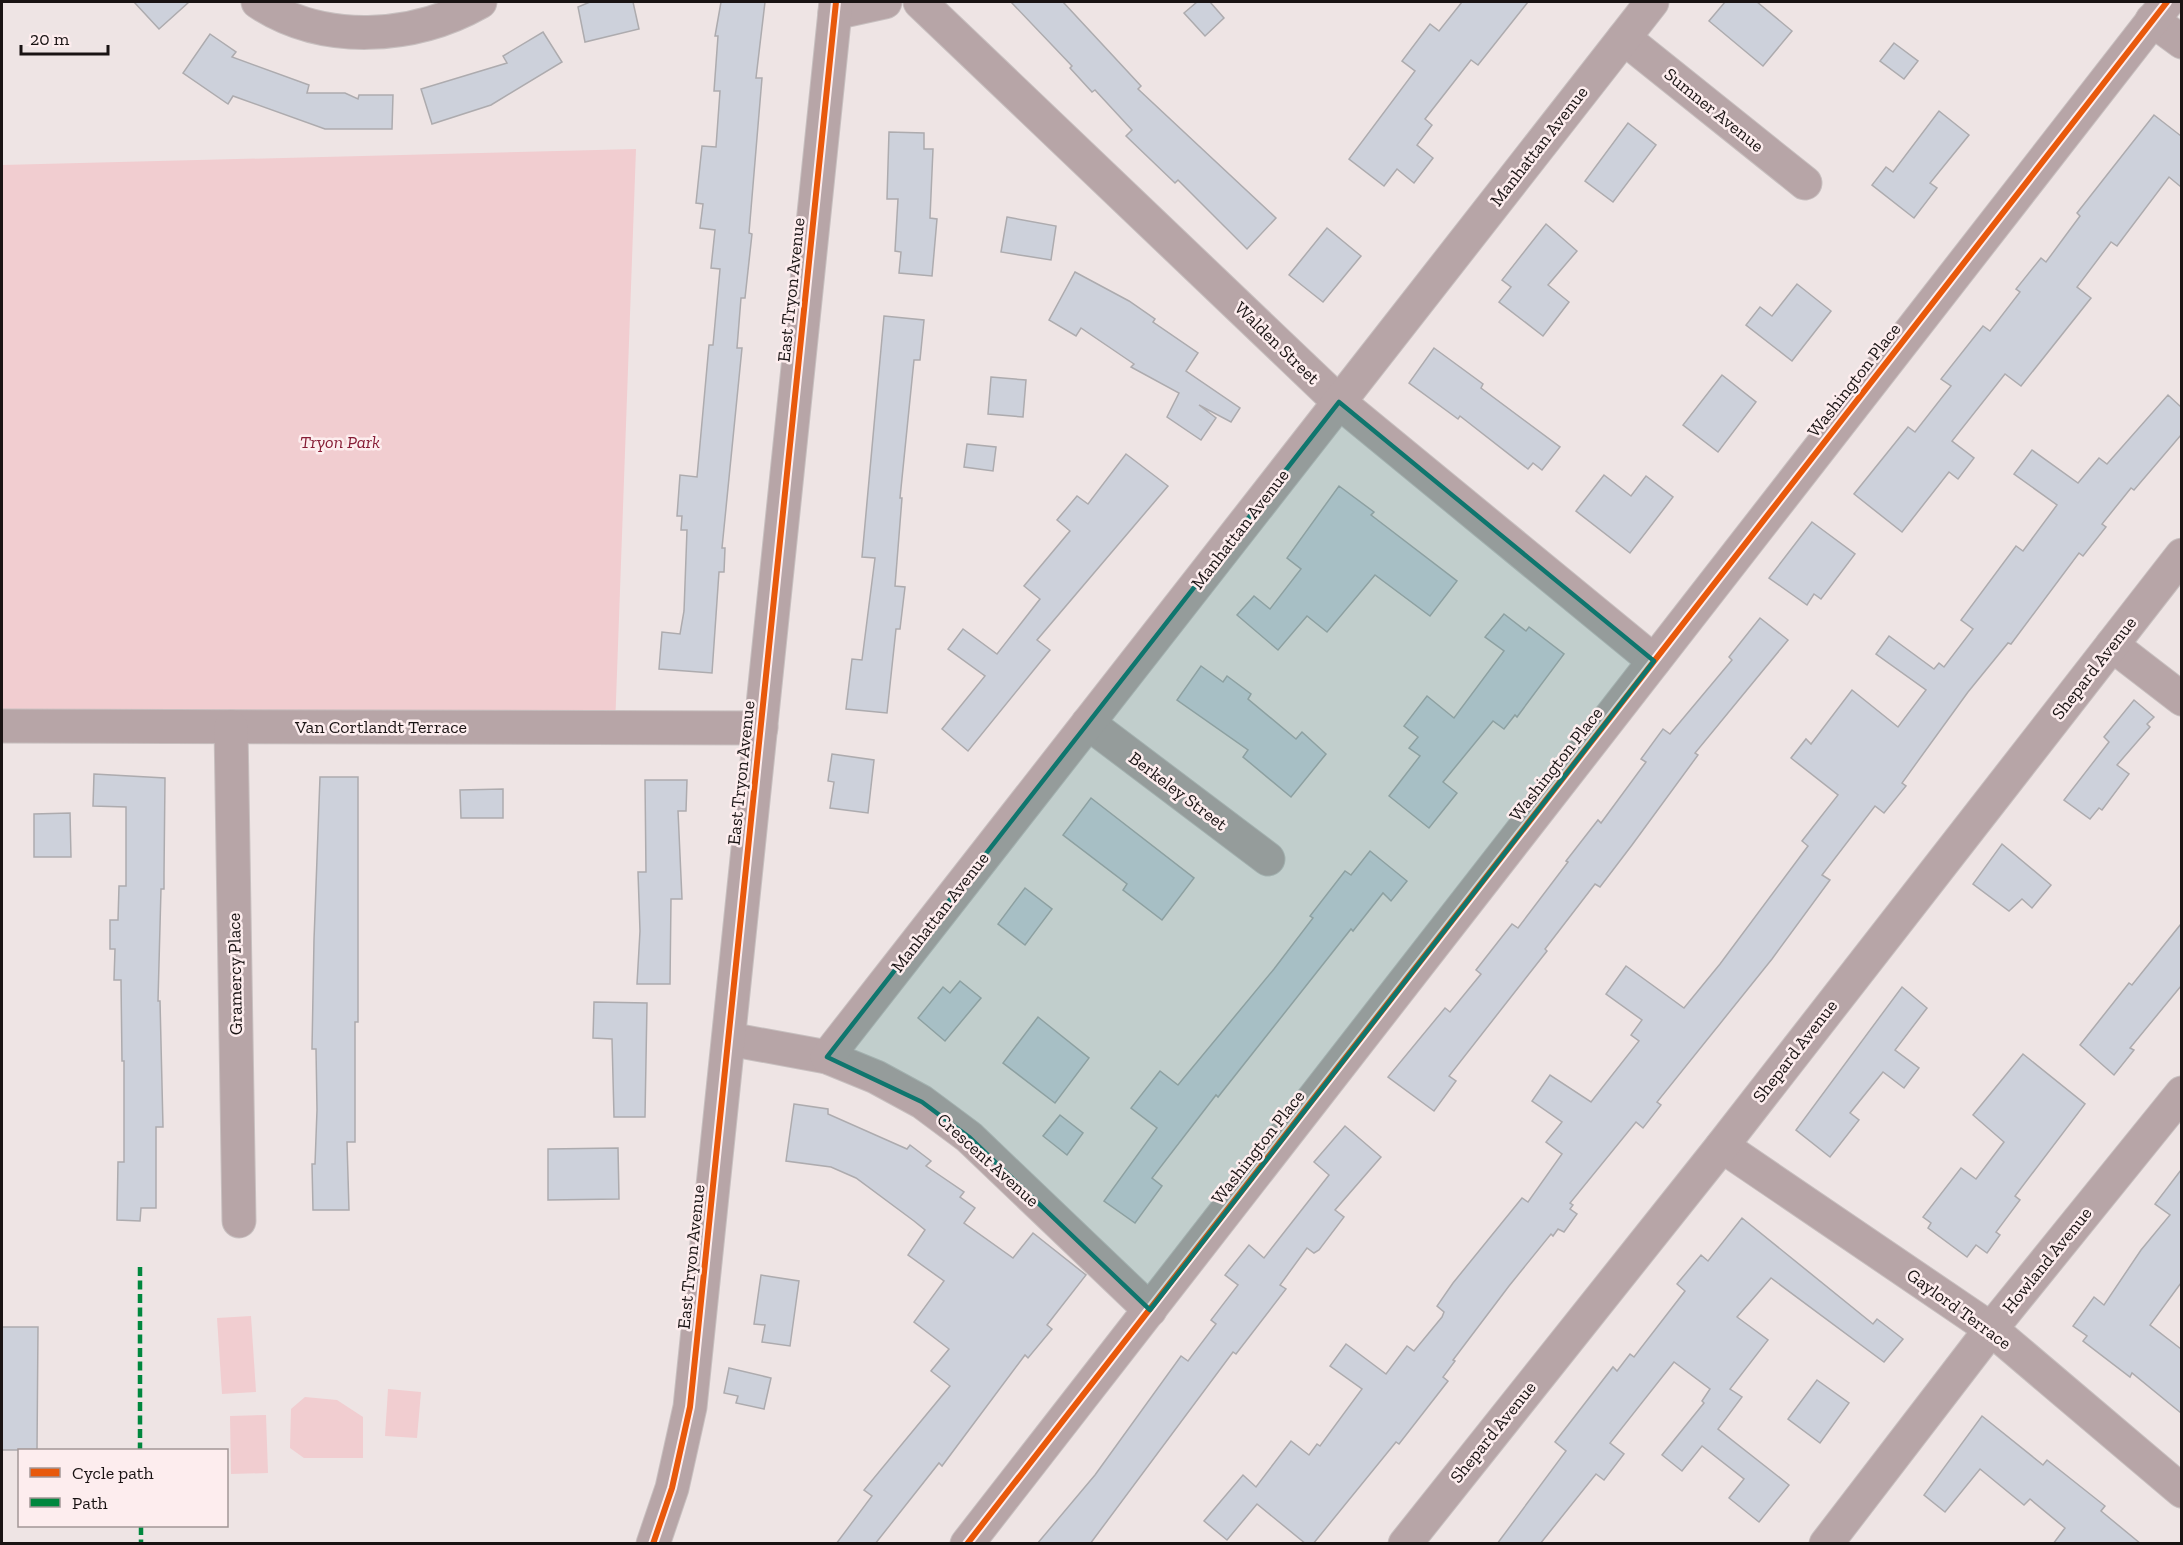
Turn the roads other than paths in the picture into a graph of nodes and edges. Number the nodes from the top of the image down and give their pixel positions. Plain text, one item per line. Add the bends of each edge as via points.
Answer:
1 (258, 2) edge
2 (480, 2) edge
3 (885, 2) edge
4 (920, 2) edge
5 (1652, 2) edge
6 (835, 7) edge
7 (2160, 11) edge
8 (1624, 38) junction
9 (2181, 42) edge
10 (1805, 183) dead end
11 (1339, 402) junction
12 (2181, 555) edge
13 (2112, 645) junction
14 (1654, 661) junction
15 (2181, 699) edge
16 (1088, 723) junction
17 (2, 726) edge
18 (231, 727) junction
19 (761, 728) junction
20 (1268, 859) dead end
21 (729, 1039) junction
22 (827, 1057) junction
23 (2181, 1093) edge
24 (1722, 1146) junction
25 (239, 1221) dead end
26 (1150, 1310) junction
27 (1991, 1329) junction
28 (2181, 1491) edge
29 (653, 1544) edge
30 (967, 1544) edge
31 (1405, 1544) edge
32 (1826, 1544) edge

1 - 2 street via 307,25 344,32 377,32 429,23
3 - 6 street
4 - 11 street, Walden Street
5 - 8 street, Manhattan Avenue
6 - 19 street, East Tryon Avenue
7 - 9 street
7 - 14 street, Washington Place
8 - 10 street, Sumner Avenue
8 - 11 street, Manhattan Avenue
11 - 14 street, Walden Street
11 - 16 street, Manhattan Avenue
12 - 13 street, Shepard Avenue
13 - 15 street
13 - 24 street, Shepard Avenue
14 - 26 street, Washington Place
16 - 20 street, Berkeley Street
16 - 22 street, Manhattan Avenue
17 - 18 street, Van Cortlandt Terrace
18 - 19 street, Van Cortlandt Terrace
18 - 25 street, Gramercy Place
19 - 21 street, East Tryon Avenue
21 - 22 street, Crescent Avenue
21 - 29 street, East Tryon Avenue via 690,1407 672,1488
22 - 26 street, Crescent Avenue via 922,1102 969,1137
23 - 27 street, Howland Avenue
24 - 27 street, Gaylord Terrace
24 - 31 street, Shepard Avenue
26 - 30 street, Washington Place
27 - 28 street, Gaylord Terrace
27 - 32 street, Howland Avenue

